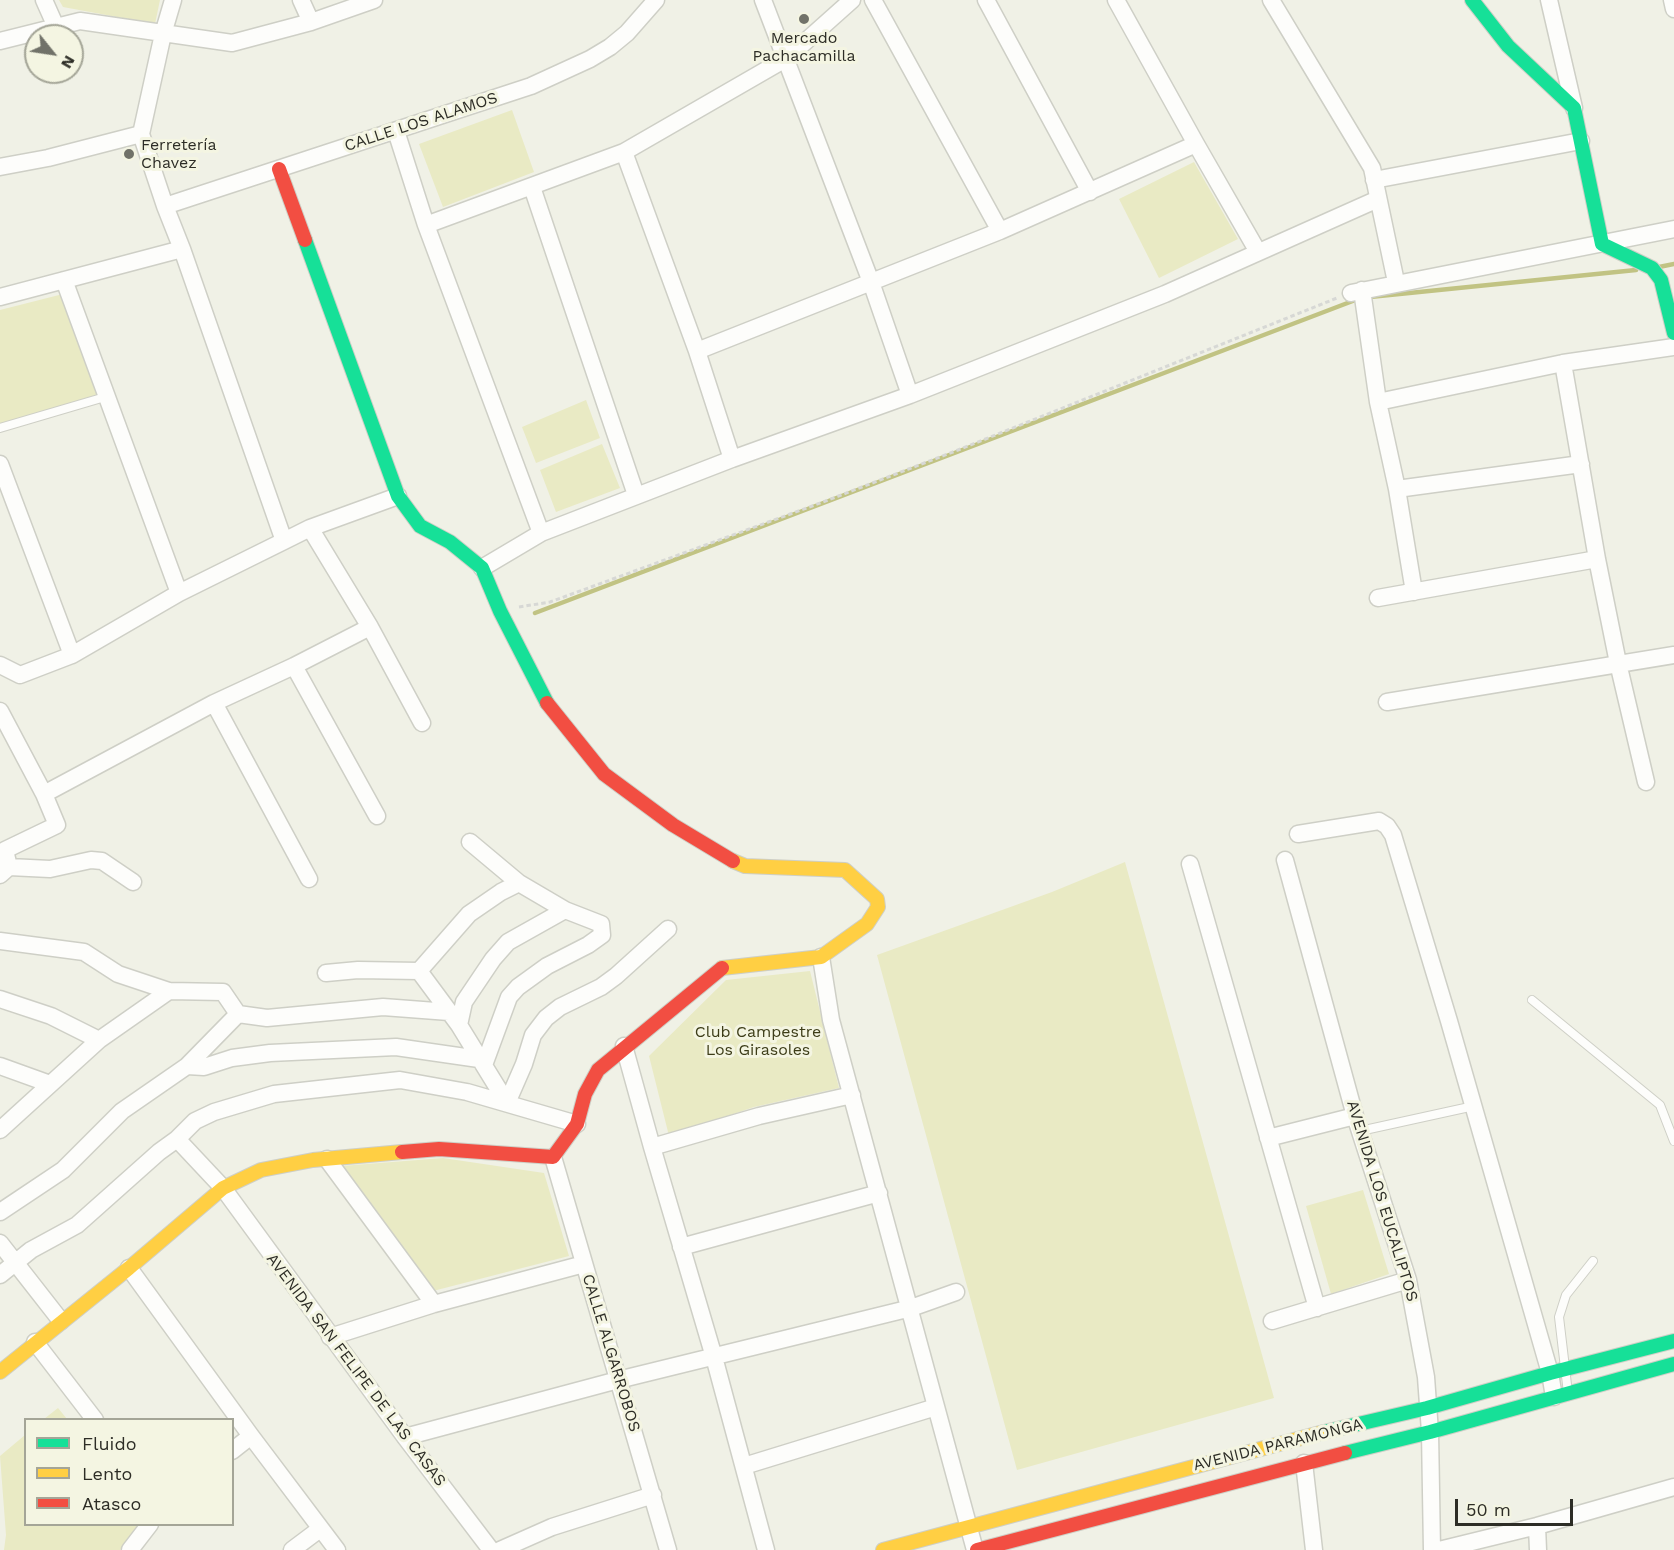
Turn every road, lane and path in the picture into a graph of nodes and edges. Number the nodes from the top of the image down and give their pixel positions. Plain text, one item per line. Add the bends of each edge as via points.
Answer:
1 (44, 0) edge
2 (173, 0) edge
3 (301, 0) edge
4 (374, 0) edge
5 (656, 0) edge
6 (763, 0) edge
7 (852, 0) edge
8 (873, 0) edge
9 (986, 0) edge
10 (1116, 0) edge
11 (1271, 0) edge
12 (1460, 0) edge
13 (1472, 0) edge
14 (1550, 0) edge
15 (1672, 0) edge
16 (1674, 9) edge
17 (311, 22) junction
18 (55, 24) edge
19 (68, 24) edge
20 (163, 34) junction
21 (24, 35) edge
22 (0, 41) edge
23 (786, 58) junction
24 (1575, 115) junction
25 (396, 131) junction
26 (141, 134) junction
27 (1581, 141) junction
28 (1196, 144) junction
29 (624, 152) junction
30 (0, 167) edge
31 (279, 169) junction
32 (1374, 180) junction
33 (532, 187) junction
34 (1090, 192) junction
35 (1378, 199) junction
36 (165, 206) junction
37 (426, 225) junction
38 (1674, 229) edge
39 (1000, 231) junction
40 (1602, 244) junction
41 (182, 249) junction
42 (1258, 252) junction
43 (64, 280) junction
44 (1667, 280) edge
45 (872, 282) junction
46 (1396, 282) junction
47 (1356, 291) junction
48 (0, 297) edge
49 (1674, 333) edge
50 (1674, 346) edge
51 (697, 351) junction
52 (1563, 363) junction
53 (910, 395) junction
54 (105, 397) junction
55 (1378, 402) junction
56 (0, 428) edge
57 (732, 459) junction
58 (1581, 464) junction
59 (0, 465) edge
60 (1397, 489) junction
61 (636, 495) junction
62 (398, 496) junction
63 (310, 528) junction
64 (541, 533) junction
65 (284, 541) junction
66 (1598, 559) junction
67 (482, 568) junction
68 (1414, 592) junction
69 (179, 593) junction
70 (1378, 598) dead end
71 (500, 611) junction
72 (370, 627) junction
73 (72, 655) junction
74 (1674, 655) edge
75 (1618, 663) junction
76 (0, 665) edge
77 (294, 666) junction
78 (1387, 702) dead end
79 (214, 703) junction
80 (0, 713) edge
81 (422, 723) dead end
82 (1646, 782) dead end
83 (44, 794) junction
84 (377, 816) dead end
85 (1298, 834) dead end
86 (470, 842) dead end
87 (2, 847) edge
88 (1285, 860) dead end
89 (1190, 864) dead end
90 (4, 871) edge
91 (309, 879) dead end
92 (133, 882) dead end
93 (519, 883) junction
94 (565, 910) junction
95 (668, 929) dead end
96 (0, 941) edge
97 (821, 957) junction
98 (419, 971) junction
99 (326, 973) dead end
100 (170, 991) junction
101 (0, 999) edge
102 (1532, 1000) dead end
103 (238, 1014) junction
104 (454, 1019) junction
105 (99, 1040) junction
106 (624, 1046) junction
107 (482, 1062) junction
108 (0, 1066) edge
109 (187, 1066) junction
110 (50, 1084) junction
111 (852, 1095) junction
112 (507, 1103) junction
113 (1474, 1106) junction
114 (577, 1124) junction
115 (1358, 1124) junction
116 (0, 1130) edge
117 (1268, 1138) junction
118 (177, 1139) junction
119 (1674, 1141) edge
120 (652, 1147) junction
121 (553, 1157) junction
122 (327, 1159) junction
123 (223, 1188) junction
124 (879, 1193) junction
125 (0, 1212) edge
126 (0, 1243) edge
127 (681, 1247) junction
128 (1593, 1261) dead end
129 (16, 1264) junction
130 (584, 1264) junction
131 (129, 1268) junction
132 (0, 1275) edge
133 (1408, 1281) junction
134 (956, 1292) dead end
135 (434, 1304) junction
136 (911, 1308) junction
137 (1317, 1308) junction
138 (62, 1321) junction
139 (1272, 1321) dead end
140 (330, 1336) junction
141 (1674, 1341) edge
142 (35, 1342) junction
143 (714, 1357) junction
144 (1674, 1364) edge
145 (1557, 1371) junction
146 (0, 1372) edge
147 (618, 1380) junction
148 (1561, 1395) junction
149 (936, 1407) junction
150 (1427, 1408) junction
151 (94, 1418) edge
152 (1430, 1432) junction
153 (251, 1436) junction
154 (405, 1437) junction
155 (234, 1449) edge
156 (1304, 1463) junction
157 (744, 1466) junction
158 (1674, 1487) edge
159 (653, 1495) junction
160 (148, 1526) edge
161 (969, 1526) junction
162 (1537, 1526) junction
163 (320, 1529) junction
164 (130, 1550) edge
165 (292, 1550) edge
166 (337, 1550) edge
167 (491, 1550) edge
168 (500, 1550) edge
169 (668, 1550) edge
170 (766, 1550) edge
171 (883, 1550) edge
172 (976, 1550) edge
173 (1314, 1550) edge
174 (1432, 1550) edge
175 (1439, 1550) edge
176 (1538, 1550) edge

1 - 18 street
2 - 20 street
3 - 17 street
4 - 17 street
5 - 25 street, CALLE LOS ALAMOS via 627,33 590,59 531,86
6 - 23 street
7 - 23 street
8 - 39 street
9 - 34 street
10 - 28 street
11 - 32 street via 1372,168
12 - 24 street via 1502,53
13 - 24 street via 1508,46
14 - 24 street
15 - 16 street
17 - 20 street via 232,43
19 - 20 street via 80,21
20 - 26 street
21 - 22 street
23 - 29 street
23 - 45 street
24 - 27 street
25 - 31 street, CALLE LOS ALAMOS
25 - 37 street
26 - 30 street
26 - 36 street
27 - 32 street
27 - 40 street
28 - 34 street
28 - 42 street
29 - 33 street
29 - 51 street
31 - 36 street, CALLE LOS ALAMOS
31 - 62 street
32 - 35 street
33 - 37 street
33 - 61 street
34 - 39 street
35 - 42 street
35 - 46 street
36 - 41 street
37 - 64 street
38 - 40 street
39 - 45 street
40 - 44 street via 1652,268
40 - 46 street
41 - 43 street
41 - 65 street
42 - 53 street via 1165,294
43 - 48 street
43 - 54 street
44 - 49 street
45 - 51 street
45 - 53 street
46 - 47 street
47 - 55 street
47 - 71 path via 823,502 550,602
50 - 52 street
51 - 57 street
52 - 55 street
52 - 58 street
53 - 57 street
54 - 56 lane
54 - 69 street
55 - 60 street
57 - 61 street
58 - 60 street
58 - 66 street
59 - 73 street
60 - 68 street
61 - 64 street
62 - 63 street
62 - 67 street via 420,526 450,542
63 - 65 street
63 - 72 street
64 - 67 street
65 - 69 street
66 - 68 street
66 - 75 street
67 - 71 street
68 - 70 street
69 - 73 street
71 - 97 street via 548,705 604,774 724,857 745,866 844,870 877,899 878,907 867,924
72 - 77 street
72 - 81 street
73 - 76 street via 20,675
74 - 75 street
75 - 78 street
75 - 82 street
77 - 79 street
77 - 84 street
79 - 83 street
79 - 91 street
80 - 83 street
83 - 87 street via 57,825
85 - 113 street via 1379,821 1393,835
86 - 93 street
87 - 90 street
88 - 115 street, AVENIDA LOS EUCALIPTOS
89 - 117 street
90 - 92 street via 51,869 91,860 102,861
93 - 94 street
93 - 98 street via 469,914
94 - 104 street via 508,942 479,976
94 - 107 street via 601,924 602,935 518,987 509,997
95 - 112 street via 601,987 546,1018 533,1035
96 - 100 street via 84,952 118,974
97 - 106 street via 721,968
97 - 111 street via 831,1020
98 - 99 street
98 - 104 street
100 - 103 street via 223,992
100 - 105 street
101 - 105 street via 51,1016
102 - 119 lane via 1660,1105
103 - 104 street via 267,1018 383,1007
103 - 109 street
104 - 107 street
105 - 110 street
106 - 114 street via 598,1070 585,1094
106 - 120 street
107 - 109 street via 396,1047 270,1053
107 - 112 street
108 - 110 street
109 - 125 street via 122,1111 63,1170
110 - 116 street
111 - 120 street via 759,1116
111 - 124 street
112 - 114 street
112 - 118 street via 400,1080 274,1094 195,1120
113 - 115 lane
113 - 145 street
114 - 121 street
115 - 117 street
115 - 133 street, AVENIDA LOS EUCALIPTOS
117 - 137 street
118 - 123 street, AVENIDA SAN FELIPE DE LAS CASAS
118 - 129 street via 76,1225 31,1250
120 - 127 street
121 - 122 street via 439,1149
121 - 130 street, CALLE ALGARROBOS
122 - 123 street via 261,1170
122 - 135 street
123 - 131 street
123 - 140 street, AVENIDA SAN FELIPE DE LAS CASAS
124 - 127 street
124 - 136 street
126 - 129 street
127 - 143 street
128 - 145 lane via 1566,1295 1559,1317
129 - 132 street
129 - 138 street
130 - 135 street
130 - 147 street, CALLE ALGARROBOS
131 - 138 street
131 - 153 street
133 - 137 street
133 - 150 street, AVENIDA LOS EUCALIPTOS via 1426,1377
134 - 136 street
135 - 140 street
136 - 143 street
136 - 149 street
137 - 139 street
138 - 142 street
140 - 154 street, AVENIDA SAN FELIPE DE LAS CASAS
141 - 145 street, AVENIDA PARAMONGA
142 - 146 street
142 - 151 street
143 - 147 street
143 - 157 street
144 - 148 street, AVENIDA PARAMONGA
145 - 148 street
145 - 150 street, AVENIDA PARAMONGA
147 - 154 street
147 - 159 street, CALLE ALGARROBOS
148 - 152 street, AVENIDA PARAMONGA
149 - 157 street
149 - 161 street
150 - 152 street, AVENIDA LOS EUCALIPTOS
150 - 161 street, AVENIDA PARAMONGA via 1302,1437
152 - 156 street, AVENIDA PARAMONGA
152 - 174 street, AVENIDA LOS EUCALIPTOS
153 - 155 street
153 - 163 street
154 - 167 street, AVENIDA SAN FELIPE DE LAS CASAS
156 - 172 street, AVENIDA PARAMONGA
156 - 173 street
157 - 170 street
158 - 162 street
159 - 168 street via 552,1527
159 - 169 street, CALLE ALGARROBOS
160 - 164 street
161 - 171 street, AVENIDA PARAMONGA
161 - 172 street
162 - 175 street
162 - 176 street
163 - 165 street
163 - 166 street

